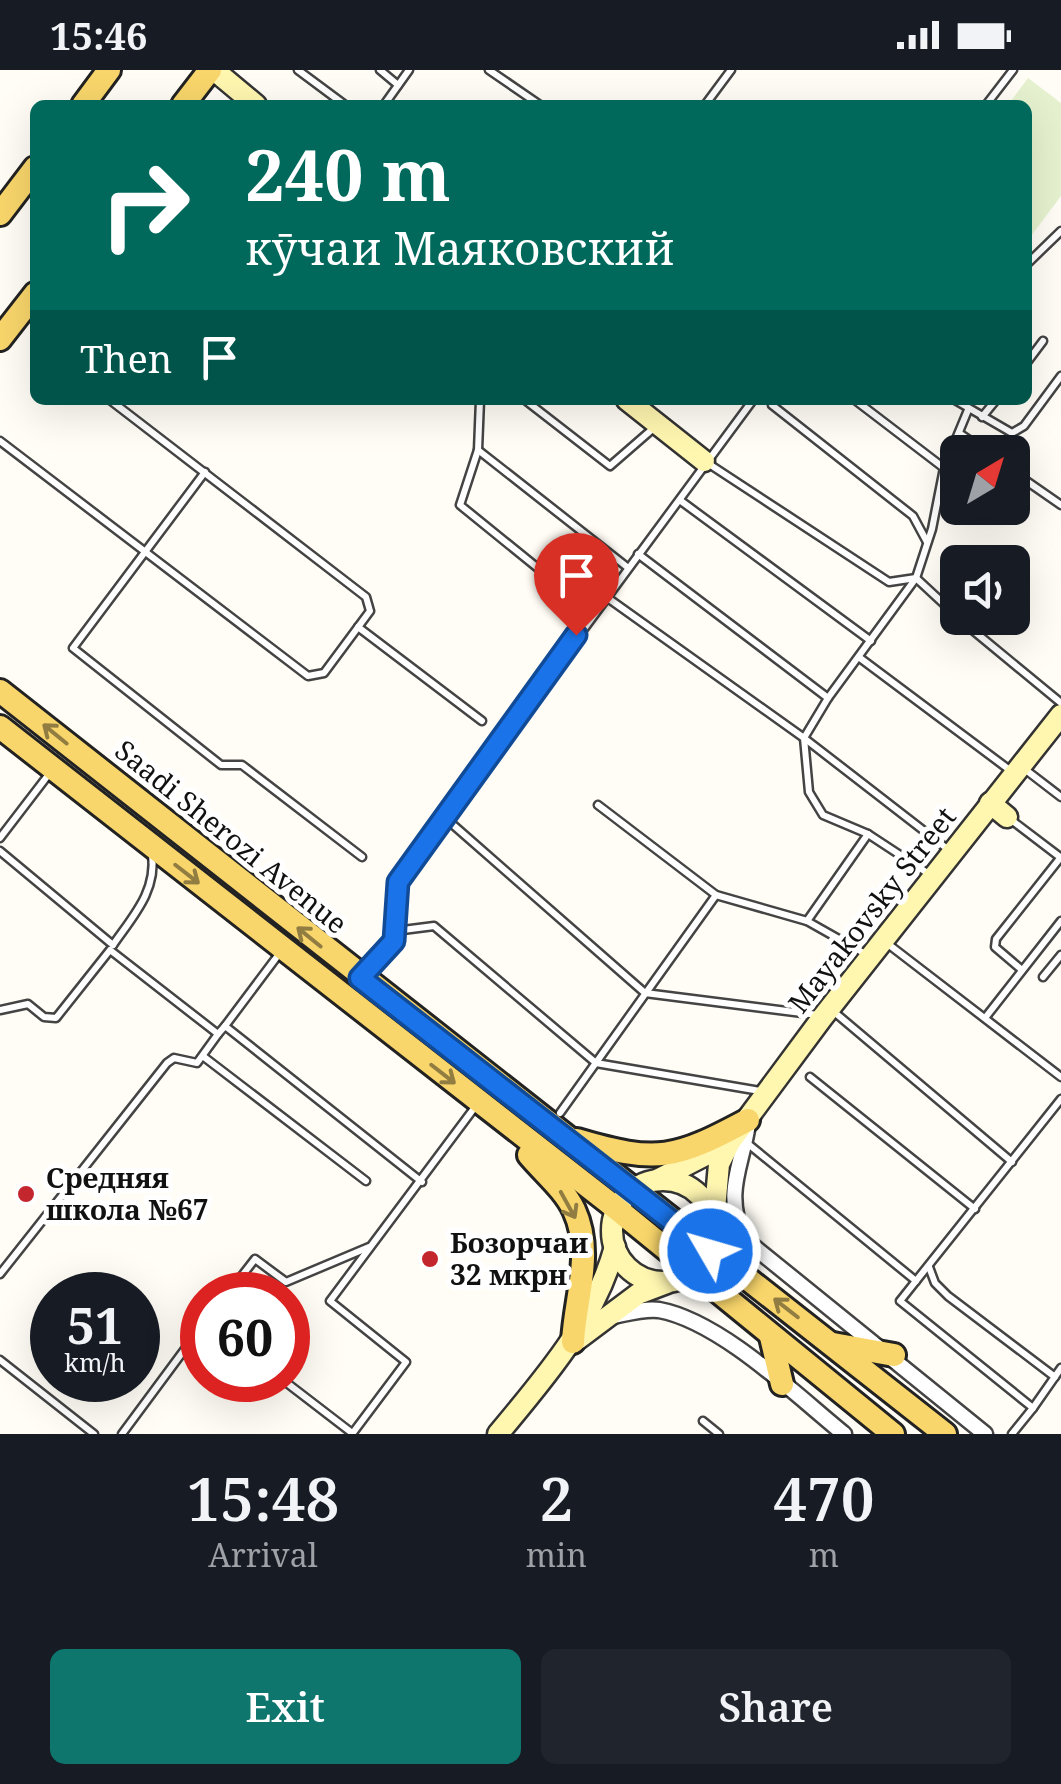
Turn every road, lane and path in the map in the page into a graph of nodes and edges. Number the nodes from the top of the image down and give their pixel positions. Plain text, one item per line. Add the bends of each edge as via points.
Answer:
1 (109, 70) edge
2 (212, 70) edge
3 (298, 70) edge
4 (380, 70) edge
5 (409, 70) edge
6 (490, 70) edge
7 (732, 70) edge
8 (1013, 70) edge
9 (398, 85) junction
10 (87, 100) edge
11 (187, 100) edge
12 (250, 100) edge
13 (338, 100) edge
14 (388, 100) edge
15 (533, 100) edge
16 (709, 100) edge
17 (990, 100) edge
18 (30, 175) edge
19 (0, 214) edge
20 (1061, 231) edge
21 (1032, 259) edge
22 (30, 300) edge
23 (0, 339) edge
24 (1043, 341) dead end
25 (1032, 349) edge
26 (1061, 376) edge
27 (117, 405) edge
28 (480, 405) edge
29 (531, 405) edge
30 (633, 405) edge
31 (748, 405) edge
32 (772, 405) dead end
33 (862, 405) edge
34 (962, 405) edge
35 (992, 405) edge
36 (968, 410) junction
37 (982, 418) junction
38 (658, 424) junction
39 (959, 432) junction
40 (958, 435) edge
41 (963, 435) edge
42 (0, 442) edge
43 (478, 450) junction
44 (704, 461) junction
45 (940, 465) edge
46 (205, 472) junction
47 (1030, 484) edge
48 (940, 487) edge
49 (681, 501) junction
50 (1061, 506) edge
51 (928, 543) junction
52 (143, 551) junction
53 (638, 554) junction
54 (627, 567) junction
55 (916, 578) junction
56 (605, 596) junction
57 (940, 600) edge
58 (592, 612) junction
59 (358, 627) junction
60 (980, 635) edge
61 (872, 641) junction
62 (860, 658) junction
63 (0, 691) edge
64 (828, 698) junction
65 (1061, 703) edge
66 (1061, 715) edge
67 (482, 722) dead end
68 (0, 727) edge
69 (804, 738) junction
70 (53, 769) junction
71 (1017, 769) junction
72 (1061, 797) edge
73 (598, 805) dead end
74 (999, 810) junction
75 (442, 816) junction
76 (868, 834) junction
77 (0, 838) edge
78 (151, 846) junction
79 (0, 852) edge
80 (952, 852) junction
81 (362, 857) dead end
82 (1061, 857) edge
83 (933, 876) junction
84 (716, 895) junction
85 (1061, 920) edge
86 (807, 921) junction
87 (395, 931) junction
88 (111, 948) junction
89 (283, 949) junction
90 (876, 949) junction
91 (1061, 955) edge
92 (1022, 970) junction
93 (1043, 977) dead end
94 (360, 978) junction
95 (645, 993) junction
96 (0, 1010) edge
97 (826, 1013) junction
98 (985, 1018) junction
99 (224, 1026) junction
100 (218, 1034) junction
101 (204, 1058) junction
102 (596, 1063) junction
103 (810, 1076) dead end
104 (1061, 1078) edge
105 (766, 1096) junction
106 (1061, 1098) edge
107 (479, 1102) junction
108 (560, 1113) dead end
109 (511, 1127) junction
110 (739, 1134) junction
111 (565, 1137) junction
112 (1012, 1162) junction
113 (657, 1180) junction
114 (366, 1181) dead end
115 (422, 1182) junction
116 (633, 1189) junction
117 (616, 1209) junction
118 (975, 1209) junction
119 (714, 1221) junction
120 (373, 1245) junction
121 (615, 1248) junction
122 (710, 1251) junction
123 (929, 1266) junction
124 (245, 1272) edge
125 (273, 1272) edge
126 (310, 1272) edge
127 (0, 1274) edge
128 (684, 1276) junction
129 (916, 1281) junction
130 (608, 1317) junction
131 (771, 1337) junction
132 (573, 1343) junction
133 (830, 1343) junction
134 (894, 1355) junction
135 (180, 1356) edge
136 (0, 1360) edge
137 (1061, 1368) edge
138 (1055, 1377) junction
139 (782, 1384) junction
140 (310, 1402) edge
141 (1033, 1408) junction
142 (703, 1422) dead end
143 (94, 1434) edge
144 (122, 1434) edge
145 (352, 1434) edge
146 (498, 1434) edge
147 (719, 1434) edge
148 (844, 1434) edge
149 (893, 1434) edge
150 (945, 1434) edge
151 (985, 1434) edge
152 (1012, 1434) edge

1 - 10 main road
2 - 11 main road
2 - 12 street
3 - 13 lane
4 - 9 lane
5 - 9 lane
6 - 15 lane
7 - 16 lane
8 - 17 lane
9 - 14 lane
18 - 19 main road
20 - 21 lane
22 - 23 main road
24 - 25 lane
26 - 37 lane via 1012,433
27 - 46 lane
28 - 43 lane
29 - 38 lane via 610,466
30 - 38 street
31 - 44 lane
32 - 51 lane via 912,516
33 - 45 lane
34 - 36 lane
35 - 37 lane
36 - 37 lane
36 - 39 lane
38 - 44 street
39 - 40 lane
39 - 41 lane
42 - 52 lane
43 - 54 lane
43 - 58 lane via 460,505
44 - 49 lane
44 - 55 lane via 889,582
46 - 52 lane
46 - 59 lane via 366,597 370,610
47 - 50 lane
48 - 51 lane
49 - 53 lane
49 - 61 lane
51 - 55 lane
52 - 59 lane via 308,676 324,674
52 - 81 lane via 72,644 74,651 224,767 242,765
53 - 54 lane
53 - 64 lane
54 - 56 lane
55 - 57 lane
55 - 61 lane
56 - 58 lane
56 - 69 lane
58 - 75 lane
59 - 67 lane
60 - 65 lane
61 - 62 lane
62 - 64 lane
62 - 71 lane
94 -> 63 main road, Saadi Sherozi Avenue
64 - 69 lane
66 - 71 street, Mayakovsky Street
68 - 70 main road, Saadi Sherozi Avenue
69 - 76 lane via 809,792 823,815
69 - 80 lane
70 - 77 lane
70 - 78 main road, Saadi Sherozi Avenue
71 - 72 lane
71 - 74 street, Mayakovsky Street
73 - 84 lane
74 - 80 street, Mayakovsky Street
74 - 82 lane
75 - 87 lane via 398,882
75 - 95 lane
76 - 83 lane
76 - 86 lane
78 - 88 lane via 152,881
78 -> 89 main road, Saadi Sherozi Avenue
79 - 88 lane
80 - 83 street, Mayakovsky Street
82 - 92 lane via 996,939 995,947
83 - 90 street, Mayakovsky Street
84 - 86 lane
84 - 95 lane
85 - 92 lane
86 - 90 lane
87 - 94 lane via 394,941
87 - 102 lane via 434,926
88 - 96 lane via 56,1018 23,1003
88 - 100 lane
89 - 99 lane
89 -> 107 main road, Saadi Sherozi Avenue
90 - 97 street, Mayakovsky Street
90 - 98 lane
91 - 93 lane
92 - 98 lane
94 - 111 main road, Saadi Sherozi Avenue
95 - 97 lane
95 - 102 lane
97 - 105 street, Mayakovsky Street
97 - 112 lane
98 - 104 lane
99 - 100 lane
99 - 115 lane
100 - 101 lane
101 - 114 lane
101 - 127 lane via 167,1063
102 - 105 lane via 756,1088
102 - 108 lane
103 - 118 lane
105 - 110 street, Mayakovsky Street
106 - 112 lane
107 - 109 main road, Saadi Sherozi Avenue
107 - 115 lane
109 - 117 main road, Saadi Sherozi Avenue
109 -> 132 main road via 574,1211 584,1264
110 - 111 main road via 680,1154 624,1154
110 - 113 street, Mayakovsky Street
110 - 119 street, Mayakovsky Street via 719,1164
110 - 129 lane
110 - 134 street via 732,1190 743,1238
111 - 116 main road, Saadi Sherozi Avenue
112 - 118 lane
113 - 116 street, Mayakovsky Street
113 - 119 street via 687,1185
115 - 120 lane
116 - 117 street
116 - 122 main road, Saadi Sherozi Avenue
117 - 121 street
117 - 128 main road, Saadi Sherozi Avenue
118 - 123 lane
119 - 122 street, Mayakovsky Street
120 - 126 lane
120 - 145 lane via 330,1302 406,1362
121 - 128 street via 645,1278
121 - 132 street
122 - 128 street
133 -> 122 main road, Saadi Sherozi Avenue
123 - 129 lane
123 - 138 lane via 948,1296
124 - 125 lane via 255,1259
128 - 130 street via 638,1294
128 - 131 main road, Saadi Sherozi Avenue
129 - 141 lane via 900,1301
130 - 132 street
130 - 139 street via 654,1309 681,1315
131 - 139 main road
131 - 149 main road, Saadi Sherozi Avenue
132 - 146 street
133 - 134 main road
133 - 150 main road, Saadi Sherozi Avenue
134 - 151 street
135 - 144 lane
136 - 143 lane
137 - 138 lane
138 - 141 lane
139 - 148 street
140 - 145 lane
141 - 152 lane
142 - 147 lane

